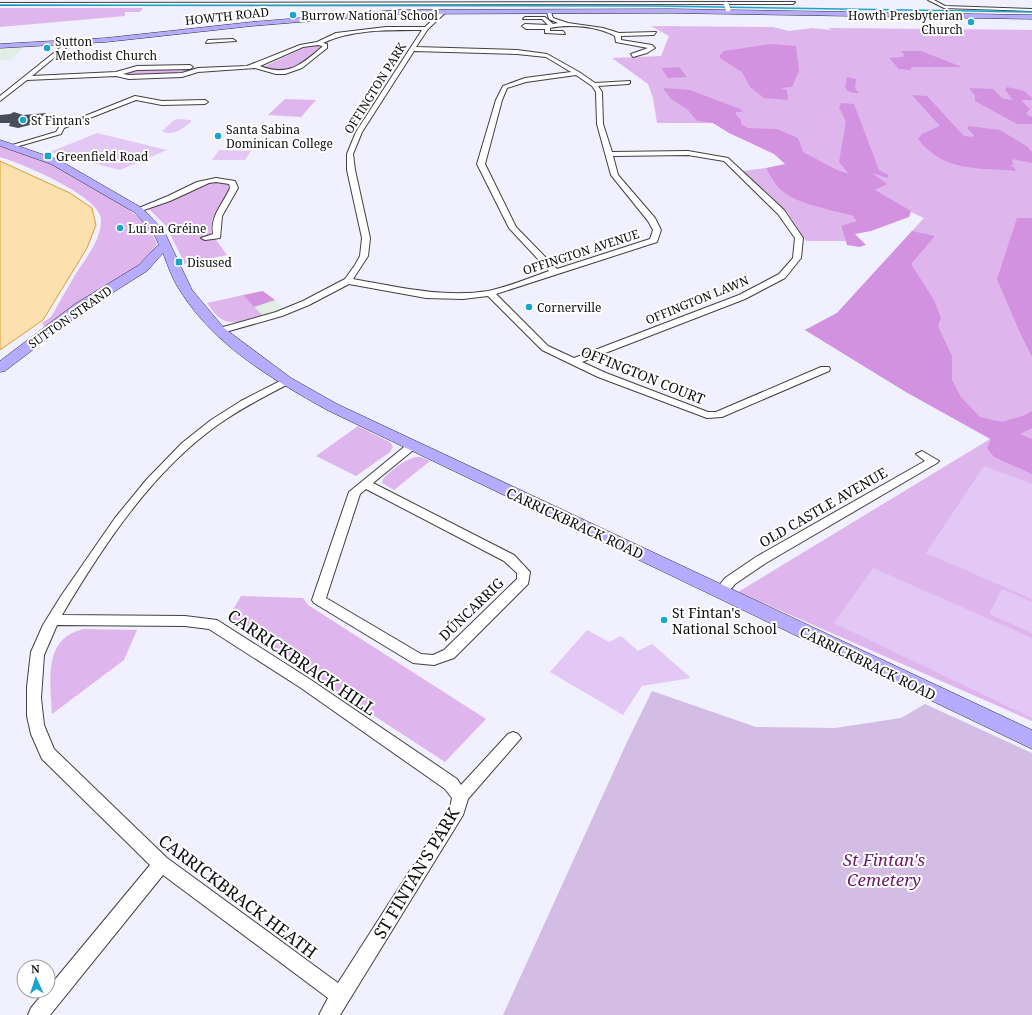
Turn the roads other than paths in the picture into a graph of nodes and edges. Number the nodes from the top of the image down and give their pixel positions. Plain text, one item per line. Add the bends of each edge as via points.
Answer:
1 (930, 0) edge
2 (793, 3) dead end
3 (0, 4) edge
4 (725, 4) junction
5 (1032, 10) edge
6 (729, 11) junction
7 (444, 12) junction
8 (549, 12) junction
9 (1032, 17) edge
10 (525, 18) dead end
11 (563, 24) junction
12 (607, 25) dead end
13 (526, 26) dead end
14 (549, 26) junction
15 (573, 26) junction
16 (641, 26) dead end
17 (426, 28) junction
18 (563, 33) dead end
19 (654, 33) junction
20 (215, 35) junction
21 (618, 35) junction
22 (658, 39) dead end
23 (233, 41) dead end
24 (70, 42) junction
25 (208, 42) dead end
26 (318, 43) junction
27 (0, 46) edge
28 (414, 49) junction
29 (633, 55) dead end
30 (255, 66) junction
31 (577, 73) junction
32 (26, 78) junction
33 (628, 82) dead end
34 (594, 85) junction
35 (0, 99) edge
36 (205, 102) dead end
37 (0, 143) edge
38 (12, 146) junction
39 (610, 154) junction
40 (138, 210) junction
41 (205, 238) dead end
42 (166, 247) junction
43 (172, 261) junction
44 (143, 268) junction
45 (554, 271) junction
46 (348, 280) junction
47 (490, 293) junction
48 (219, 331) junction
49 (572, 362) junction
50 (0, 368) edge
51 (826, 369) dead end
52 (286, 381) junction
53 (413, 445) junction
54 (922, 454) dead end
55 (365, 484) junction
56 (721, 592) junction
57 (53, 620) junction
58 (513, 738) dead end
59 (1032, 740) edge
60 (461, 796) junction
61 (161, 864) junction
62 (341, 996) junction
63 (38, 1015) edge
64 (329, 1015) edge

1 - 5 street via 944,7
2 - 4 street
3 - 4 street
4 - 6 street, bridge
6 - 8 main road, HOWTH ROAD
6 - 9 main road, HOWTH ROAD
7 - 8 main road, HOWTH ROAD
7 - 17 street, OFFINGTON PARK
7 - 20 main road, HOWTH ROAD via 386,12
8 - 11 street via 552,19
10 - 14 street via 543,18
11 - 14 street
11 - 15 street
12 - 15 street
13 - 14 street
14 - 18 street via 548,33
15 - 21 street via 609,31
16 - 19 street
17 - 26 street via 348,32
17 - 28 street, OFFINGTON PARK
19 - 21 street
19 - 22 street
20 - 23 street
20 - 24 main road, HOWTH ROAD
20 - 25 street
21 - 29 street via 618,41 652,47
24 - 27 main road, HOWTH ROAD
24 - 32 street
26 - 30 street via 302,46
26 - 30 street via 325,45 324,48 295,70 272,72
28 - 31 street via 538,55 560,62
28 - 46 street, OFFINGTON PARK via 359,132 350,154 351,170 366,238 364,256
30 - 32 street via 198,70 189,74 167,76 129,77 116,74
31 - 34 street
31 - 45 street via 525,80 505,87 481,164 512,228
32 - 35 street
33 - 34 street
34 - 39 street, OFFINGTON AVENUE via 599,92 600,124
36 - 38 street via 162,103 135,98 64,126 59,133
37 - 38 main road
38 - 40 main road via 55,162
39 - 45 street, OFFINGTON AVENUE via 615,175 652,220 657,230 654,240
39 - 49 street, OFFINGTON LAWN via 688,153 726,159 781,212 799,238 797,258 782,276 742,297
40 - 41 street via 171,198 198,183 212,180 228,181 234,188 219,213 215,225 217,236
40 - 42 main road via 153,224
42 - 43 main road, CARRICKBRACK ROAD
42 - 44 main road, SUTTON STRAND via 160,249
43 - 44 main road, SUTTON STRAND
43 - 48 main road, CARRICKBRACK ROAD via 186,291
44 - 50 main road, SUTTON STRAND via 80,307
45 - 47 street, OFFINGTON AVENUE
46 - 47 street, OFFINGTON AVENUE via 426,295 463,296
46 - 48 street, OFFINGTON PARK via 306,303 279,314
47 - 49 street, OFFINGTON COURT via 545,348
48 - 52 main road, CARRICKBRACK ROAD
49 - 51 street, OFFINGTON COURT via 707,415 718,415
52 - 53 main road, CARRICKBRACK ROAD via 332,407
52 - 57 street, CARRICKBRACK HEATH via 212,424 180,451 103,541
53 - 55 street, DÚNCARRIG
53 - 56 main road, CARRICKBRACK ROAD
54 - 56 street, OLD CASTLE AVENUE via 933,461 761,560 730,581
55 - 55 street, DÚNCARRIG via 355,492 319,600 418,659 434,660 449,654 523,581 524,572 509,558
56 - 59 main road, CARRICKBRACK ROAD
57 - 60 street, CARRICKBRACK HILL via 185,621 212,624 306,684 451,784
57 - 61 street, CARRICKBRACK HEATH via 38,652 33,716 39,738 48,754
58 - 60 street, ST FINTAN'S PARK
60 - 62 street, ST FINTAN'S PARK via 457,810
61 - 62 street, CARRICKBRACK HEATH
61 - 63 street
62 - 64 street, ST FINTAN'S PARK

